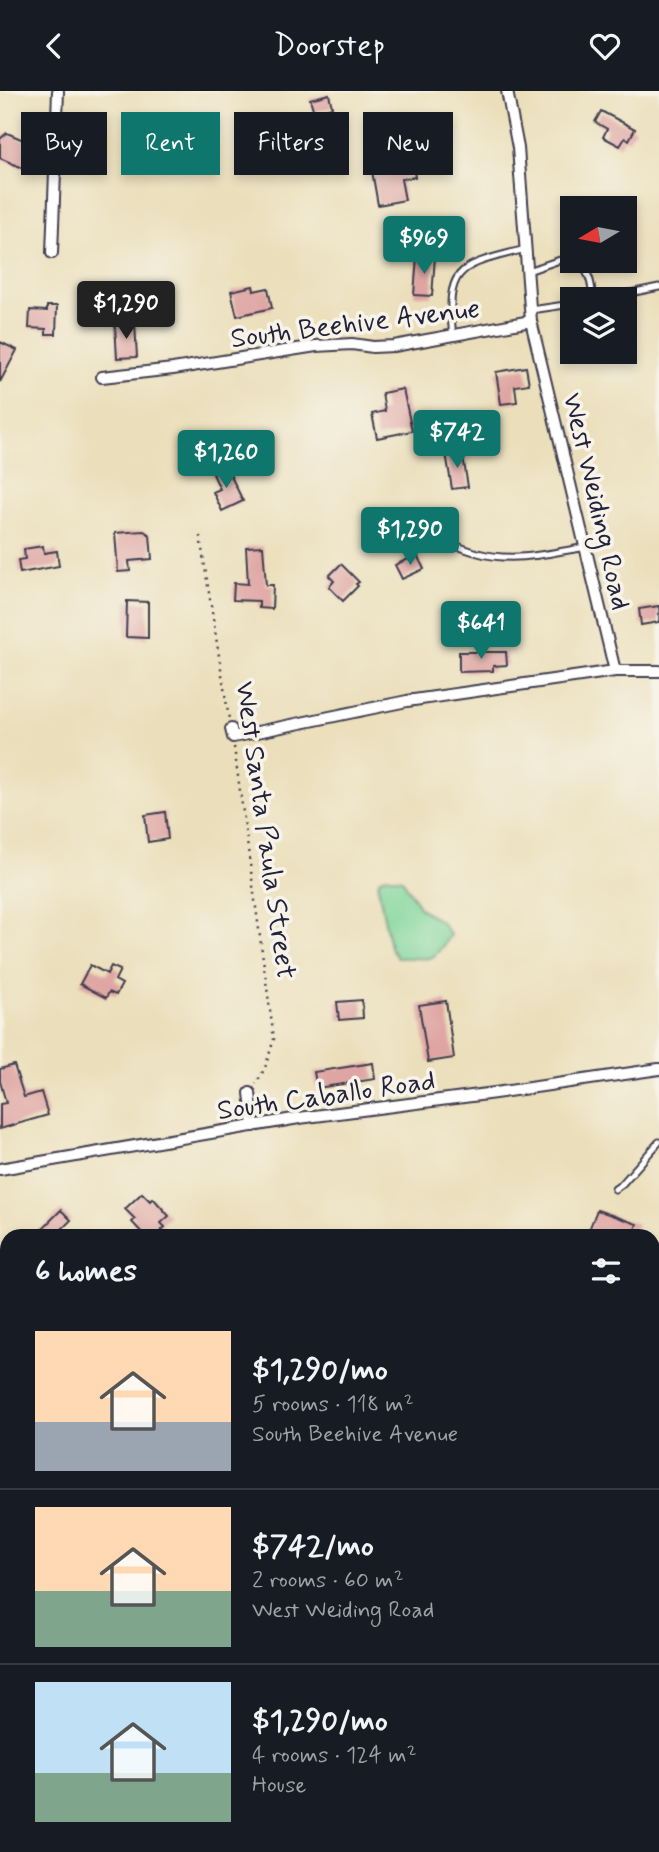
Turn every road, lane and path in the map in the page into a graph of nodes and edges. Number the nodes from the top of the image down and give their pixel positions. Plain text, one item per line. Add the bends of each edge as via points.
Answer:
1 (58, 91) edge
2 (507, 91) edge
3 (525, 249) junction
4 (52, 253) dead end
5 (560, 260) edge
6 (526, 272) junction
7 (659, 287) edge
8 (637, 291) edge
9 (560, 308) edge
10 (531, 316) junction
11 (453, 336) junction
12 (102, 377) dead end
13 (401, 525) dead end
14 (200, 536) dead end
15 (586, 547) junction
16 (615, 671) junction
17 (659, 671) edge
18 (232, 733) junction
19 (659, 1069) edge
20 (250, 1093) joint
21 (254, 1126) junction
22 (659, 1142) edge
23 (0, 1170) edge
24 (615, 1189) dead end

1 - 4 street
2 - 3 street, West Weiding Road
3 - 6 street, West Weiding Road
3 - 11 lane via 469,264 458,275 450,297
5 - 6 lane
6 - 10 street, West Weiding Road
7 - 8 lane
9 - 10 lane
10 - 11 street, South Beehive Avenue
10 - 15 street, West Weiding Road
11 - 12 street, South Beehive Avenue via 394,346 316,346
13 - 15 lane via 493,557
14 - 18 path, West Santa Paula Street
15 - 16 street, West Weiding Road
16 - 17 street
16 - 18 street via 407,701
18 - 20 path, West Santa Paula Street via 274,1039 265,1068
19 - 21 street, South Caballo Road
20 - 21 street
21 - 23 street, South Caballo Road
22 - 24 lane

